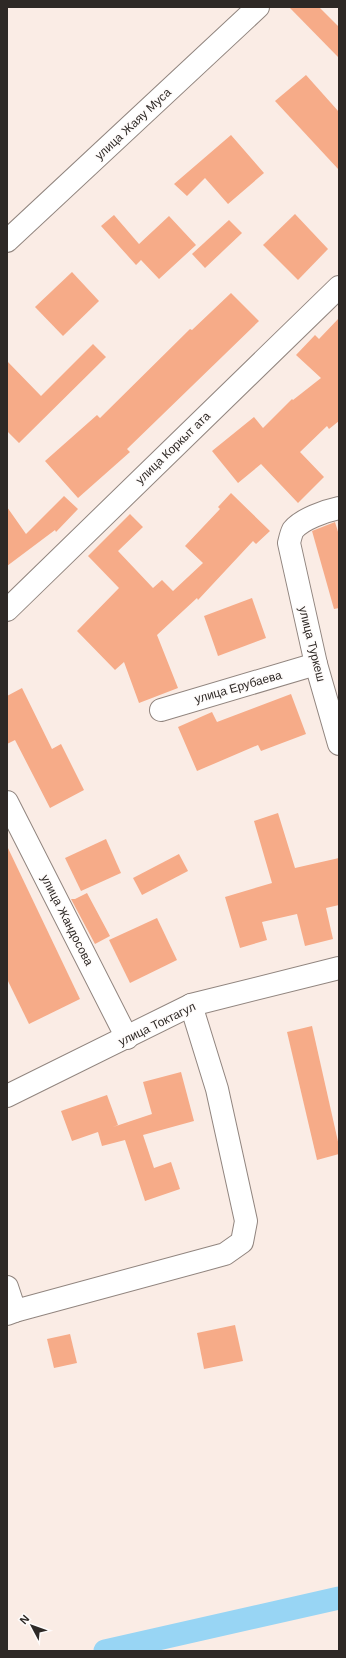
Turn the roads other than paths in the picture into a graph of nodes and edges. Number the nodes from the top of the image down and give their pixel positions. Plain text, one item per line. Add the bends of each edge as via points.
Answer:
1 (258, 7) edge
2 (7, 241) edge
3 (339, 286) edge
4 (339, 508) edge
5 (7, 610) edge
6 (316, 664) junction
7 (161, 710) dead end
8 (339, 744) edge
9 (7, 802) edge
10 (339, 968) edge
11 (191, 1005) junction
12 (127, 1038) junction
13 (7, 1096) edge
14 (7, 1287) edge
15 (11, 1312) edge

1 - 2 street, улица Жаяу Муса
3 - 5 street, улица Коркыт ата
4 - 6 street, улица Туркеш via 300,524 292,531 289,543
6 - 7 street, улица Ерубаева
6 - 8 street, улица Туркеш
9 - 12 street, улица Жандосова
10 - 11 street, улица Токтагул
11 - 12 street, улица Токтагул
11 - 15 street via 217,1089 246,1221 242,1242 226,1254
12 - 13 street, улица Токтагул
14 - 15 street

